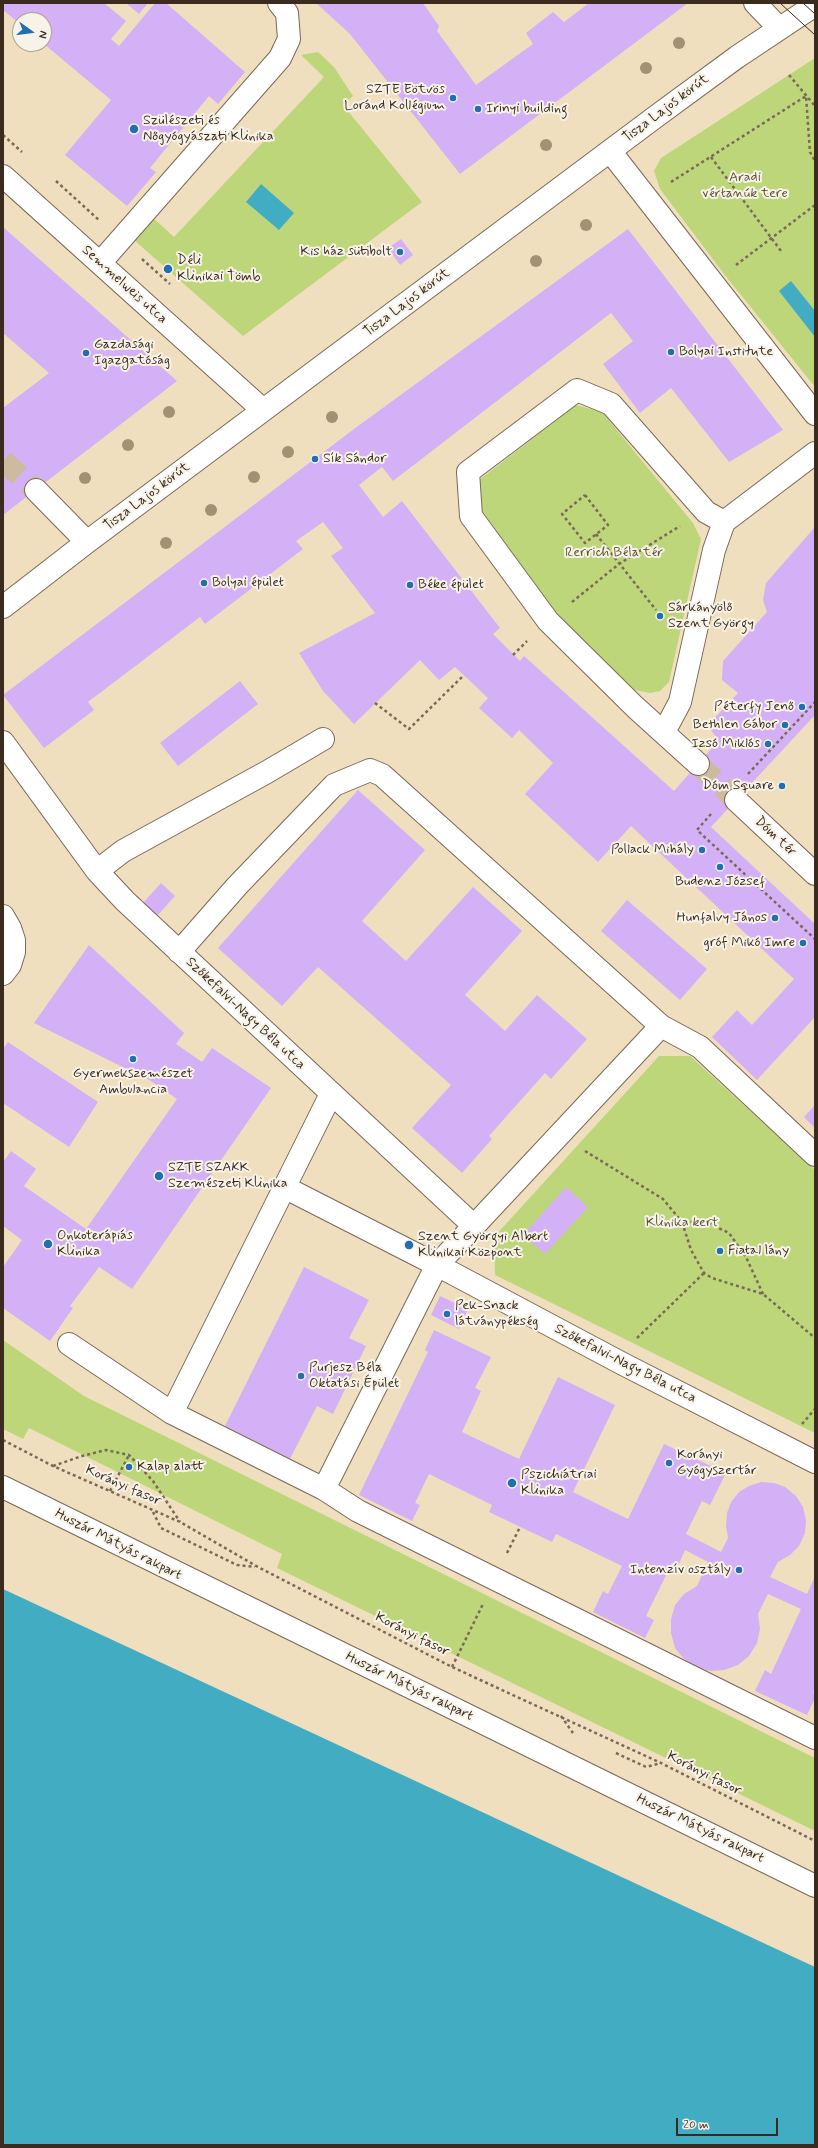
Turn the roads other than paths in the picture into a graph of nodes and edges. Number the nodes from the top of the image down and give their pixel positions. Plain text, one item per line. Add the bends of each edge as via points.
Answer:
1 (279, 3) edge
2 (755, 3) edge
3 (806, 11) edge
4 (779, 28) junction
5 (610, 151) junction
6 (3, 176) edge
7 (100, 263) junction
8 (263, 410) junction
9 (815, 414) edge
10 (815, 453) edge
11 (36, 490) tunnel mouth
12 (724, 522) junction
13 (87, 542) junction
14 (3, 607) edge
15 (664, 732) junction
16 (323, 739) dead end
17 (3, 742) edge
18 (698, 764) tunnel mouth
19 (736, 800) tunnel mouth
20 (97, 871) junction
21 (815, 874) edge
22 (3, 916) edge
23 (179, 952) junction
24 (3, 974) edge
25 (661, 1026) junction
26 (331, 1094) junction
27 (815, 1155) edge
28 (284, 1187) junction
29 (474, 1226) junction
30 (437, 1265) junction
31 (69, 1344) dead end
32 (172, 1413) junction
33 (815, 1462) edge
34 (3, 1487) edge
35 (324, 1489) junction
36 (815, 1738) edge
37 (815, 1886) edge

1 - 7 street via 287,13 289,39 280,58
2 - 4 street
3 - 4 street, Tisza Lajos körút
4 - 5 street, Tisza Lajos körút
5 - 8 street, Tisza Lajos körút
5 - 9 street
6 - 7 street, Semmelweis utca
7 - 8 street, Semmelweis utca
8 - 13 street, Tisza Lajos körút
10 - 12 street
11 - 13 street
12 - 15 street via 714,550 680,702
12 - 15 street via 706,512 611,404 577,390 468,472 471,516 548,621 634,707
13 - 14 street, Tisza Lajos körút
15 - 18 street
16 - 20 street via 268,772 122,851
17 - 20 street, Szőkefalvi-Nagy Béla utca
19 - 21 street, Dóm tér
20 - 23 street, Szőkefalvi-Nagy Béla utca
22 - 24 street via 14,940 10,965
23 - 25 street via 237,886 334,785 370,770 382,775
23 - 26 street, Szőkefalvi-Nagy Béla utca
25 - 27 street via 700,1047
25 - 29 street
26 - 28 street
26 - 29 street, Szőkefalvi-Nagy Béla utca
28 - 30 street, Szőkefalvi-Nagy Béla utca
28 - 32 street
29 - 30 street
30 - 33 street, Szőkefalvi-Nagy Béla utca
30 - 35 street
31 - 32 street
32 - 35 street
34 - 37 street, Huszár Mátyás rakpart
35 - 36 street via 358,1511

